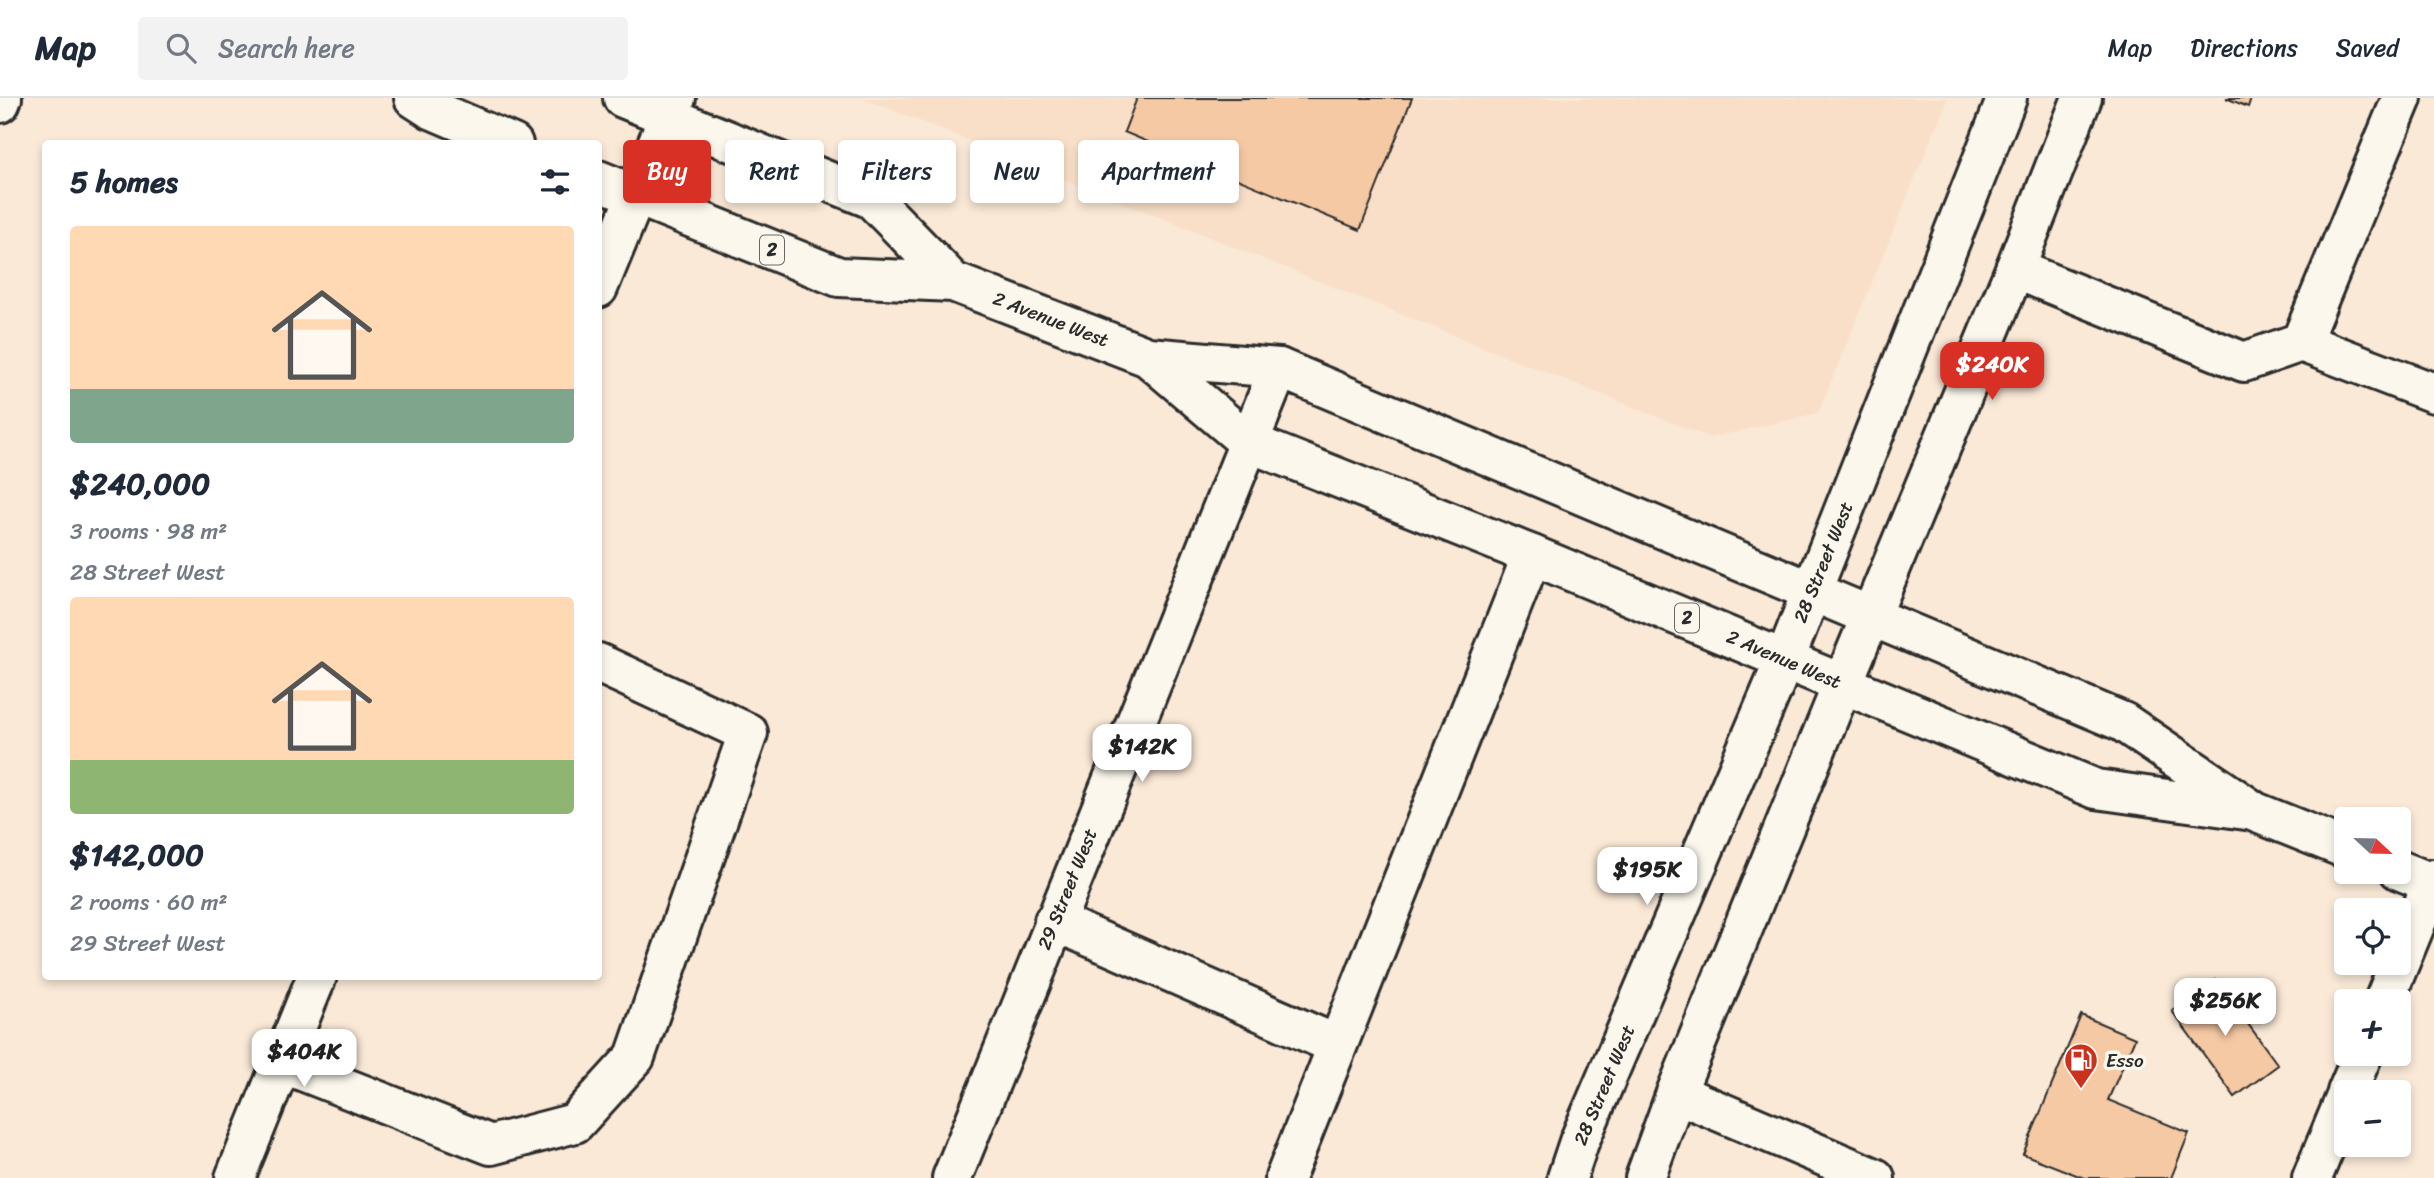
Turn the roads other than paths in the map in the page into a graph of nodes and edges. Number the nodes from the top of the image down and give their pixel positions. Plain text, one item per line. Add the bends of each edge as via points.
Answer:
1 (2, 98) edge
2 (414, 98) edge
3 (623, 98) edge
4 (2007, 98) edge
5 (2082, 98) edge
6 (2402, 98) edge
7 (0, 103) edge
8 (672, 107) edge
9 (504, 140) edge
10 (658, 140) edge
11 (602, 182) edge
12 (623, 190) edge
13 (633, 203) edge
14 (656, 203) edge
15 (2015, 269) junction
16 (602, 278) edge
17 (953, 282) junction
18 (2301, 342) junction
19 (1148, 357) junction
20 (1279, 368) junction
21 (2434, 393) edge
22 (1248, 442) junction
23 (1532, 555) junction
24 (1811, 592) junction
25 (1871, 616) junction
26 (1785, 659) junction
27 (602, 665) edge
28 (1843, 683) junction
29 (2255, 812) junction
30 (2334, 844) edge
31 (2425, 879) edge
32 (1054, 921) junction
33 (315, 980) edge
34 (2389, 989) edge
35 (1337, 1045) junction
36 (282, 1063) junction
37 (1676, 1093) junction
38 (2334, 1125) edge
39 (235, 1178) edge
40 (952, 1178) edge
41 (1285, 1178) edge
42 (1567, 1178) edge
43 (1645, 1178) edge
44 (1875, 1178) edge
45 (2312, 1178) edge

1 - 7 main road
2 - 9 main road
3 - 8 main road, 2 Avenue West / 2
4 - 24 main road, 28 Street West
5 - 15 main road
6 - 18 main road
8 - 10 main road
8 - 17 main road, 2 Avenue West / 2 via 872,199
11 - 12 main road, 2 Avenue West / 2
13 - 16 main road
14 - 17 main road, 2 Avenue West / 2 via 839,277
15 - 18 main road via 2244,362
15 - 25 main road
17 - 19 main road, 2 Avenue West / 2
18 - 21 main road
19 - 20 main road, 2 Avenue West / 2
19 - 22 main road, 2 Avenue West / 2
20 - 22 main road, 29 Street West
20 - 24 main road, 2 Avenue West / 2
22 - 23 main road, 2 Avenue West / 2
22 - 32 main road, 29 Street West
23 - 26 main road, 2 Avenue West / 2
23 - 35 main road
24 - 25 main road, 2 Avenue West / 2
24 - 26 main road, 28 Street West
25 - 28 main road
25 - 29 main road, 2 Avenue West / 2 via 2123,722
26 - 28 main road, 2 Avenue West / 2
26 - 42 main road, 28 Street West
27 - 36 main road via 748,733 635,1057 575,1123 491,1145
28 - 29 main road, 2 Avenue West / 2 via 2096,789
28 - 37 main road
29 - 30 main road, 2 Avenue West / 2
31 - 34 main road
32 - 35 main road
32 - 40 main road, 29 Street West
33 - 36 main road
35 - 41 main road
36 - 39 main road
37 - 43 main road
37 - 44 main road
38 - 45 main road

